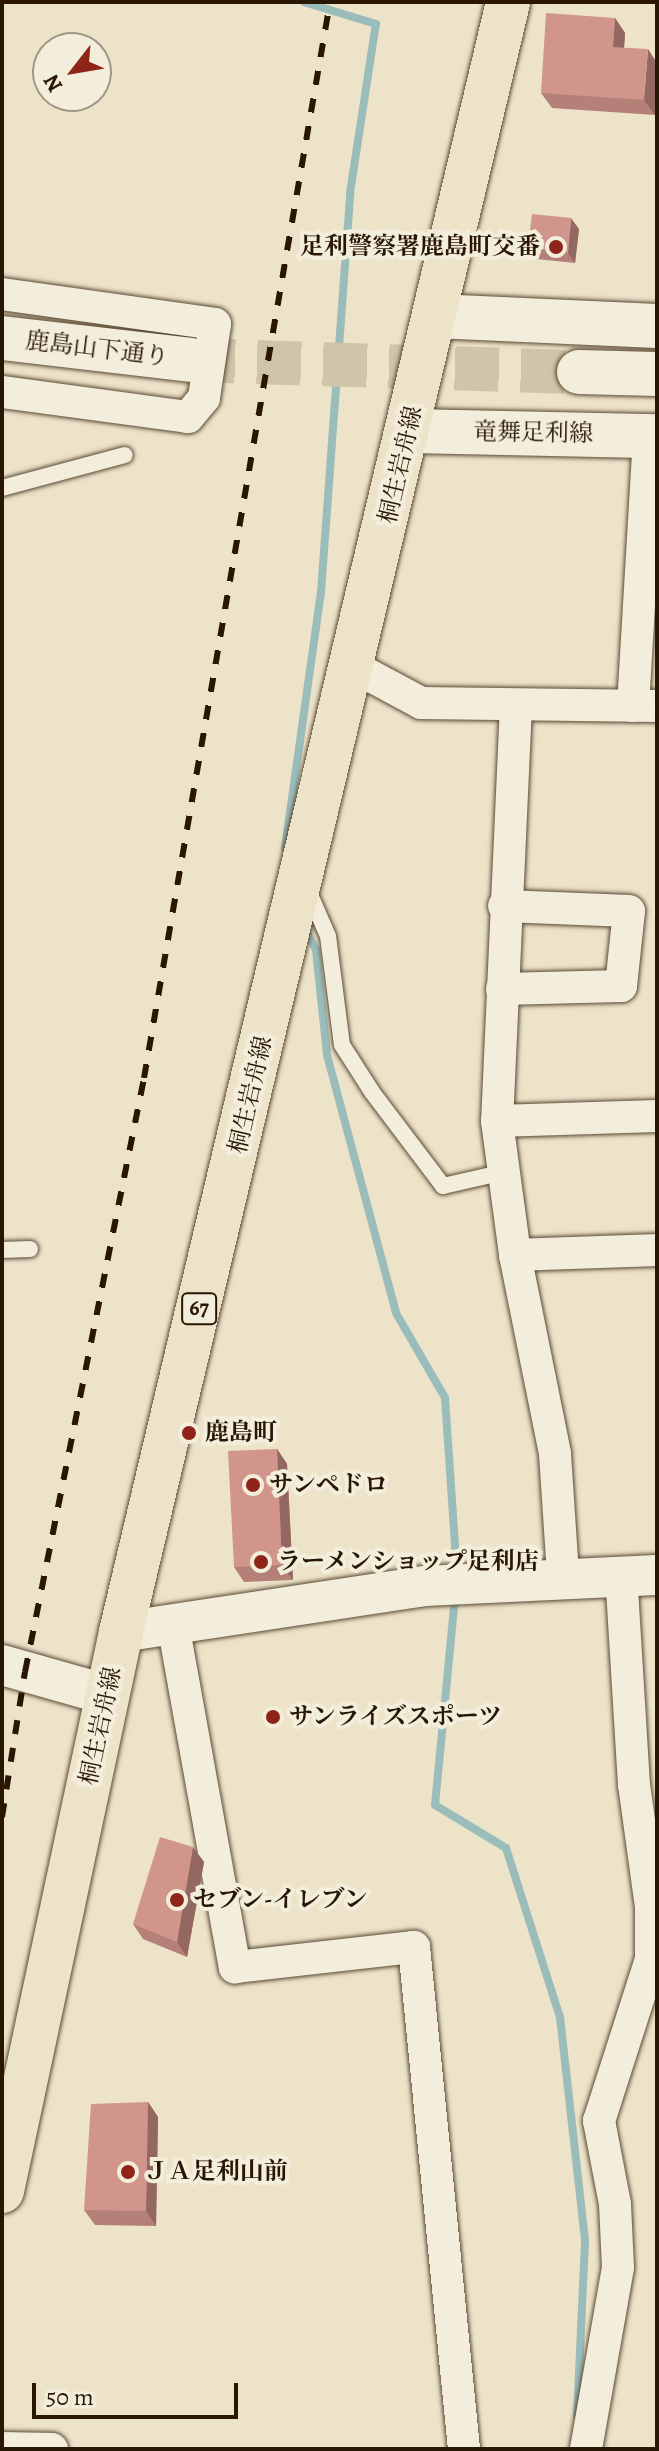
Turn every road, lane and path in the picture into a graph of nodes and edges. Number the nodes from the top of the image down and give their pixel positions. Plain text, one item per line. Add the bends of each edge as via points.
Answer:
1 (508, 2) edge
2 (2, 294) edge
3 (435, 316) junction
4 (657, 326) edge
5 (2, 338) edge
6 (191, 360) tunnel mouth
7 (579, 372) tunnel mouth
8 (657, 374) edge
9 (2, 392) edge
10 (410, 431) junction
11 (653, 436) edge
12 (125, 455) dead end
13 (2, 488) edge
14 (354, 667) junction
15 (516, 705) junction
16 (645, 706) edge
17 (303, 878) junction
18 (504, 906) junction
19 (502, 989) junction
20 (657, 1116) edge
21 (497, 1121) junction
22 (504, 1172) junction
23 (30, 1249) dead end
24 (2, 1250) edge
25 (657, 1250) edge
26 (515, 1255) junction
27 (639, 1575) edge
28 (563, 1576) junction
29 (173, 1624) junction
30 (121, 1632) junction
31 (2, 1665) edge
32 (108, 1695) junction
33 (2, 2191) edge
34 (2, 2448) edge
35 (52, 2449) edge
36 (464, 2449) edge
37 (586, 2449) edge

1 - 3 main road, 桐生岩舟線 / 67
2 - 9 street via 215,324 204,398 188,417
3 - 4 main road
3 - 10 main road, 桐生岩舟線 / 67
5 - 6 main road, 鹿島山下通り
7 - 8 main road
10 - 11 main road, 竜舞足利線
10 - 14 main road, 桐生岩舟線 / 67
11 - 16 street
12 - 13 lane
14 - 15 street via 421,703
14 - 17 main road, 桐生岩舟線 / 67
15 - 16 street
15 - 18 street
17 - 22 lane via 328,936 342,1045 372,1092 443,1186
17 - 30 main road, 桐生岩舟線 / 67
18 - 19 street
18 - 19 street via 629,911 621,986
19 - 21 street
20 - 21 street
21 - 22 street
22 - 26 street
23 - 24 lane
25 - 26 street
26 - 28 street via 555,1454
27 - 28 street
27 - 37 street via 634,1785 651,1907 651,1959 599,2121 615,2204 618,2268
28 - 29 street via 424,1586
29 - 30 street
29 - 36 street via 235,1967 414,1947
30 - 32 main road, 桐生岩舟線 / 67
31 - 32 street
32 - 33 main road, 桐生岩舟線 / 67
34 - 35 street

